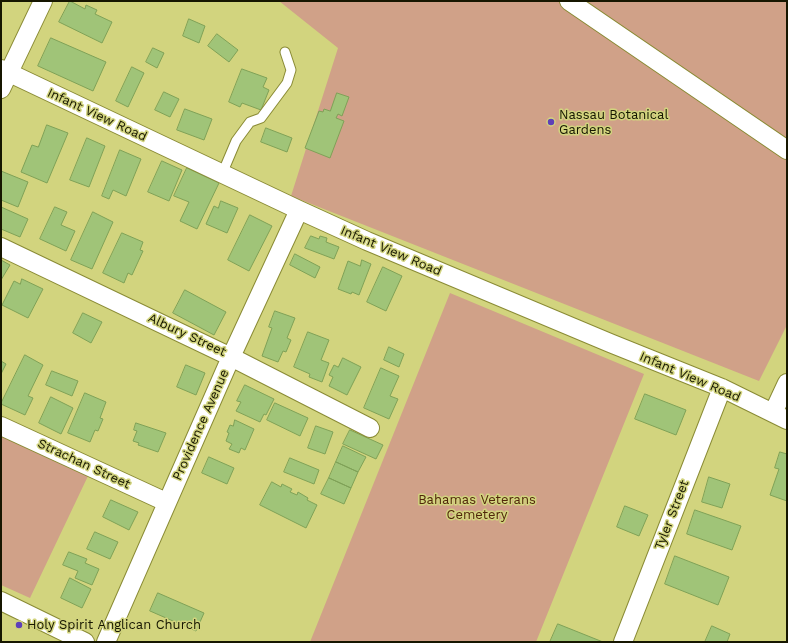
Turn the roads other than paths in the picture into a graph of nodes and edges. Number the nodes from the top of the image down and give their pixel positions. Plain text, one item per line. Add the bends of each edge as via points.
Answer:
1 (43, 1) edge
2 (569, 1) edge
3 (285, 52) dead end
4 (4, 77) edge
5 (787, 150) edge
6 (222, 174) junction
7 (299, 210) junction
8 (1, 247) edge
9 (231, 357) junction
10 (787, 382) edge
11 (722, 388) junction
12 (780, 417) edge
13 (1, 426) edge
14 (370, 428) dead end
15 (166, 502) junction
16 (1, 601) edge
17 (85, 642) edge
18 (106, 642) edge
19 (623, 642) edge

1 - 4 street
2 - 5 street
3 - 6 lane via 291,70 288,83 261,118 250,122 236,141
4 - 6 street, Infant View Road
6 - 7 street, Infant View Road
7 - 9 street, Providence Avenue
7 - 11 street, Infant View Road via 367,241
8 - 9 street, Albury Street
9 - 14 street, Albury Street
9 - 15 street, Providence Avenue
10 - 12 street
11 - 12 street, Infant View Road
11 - 19 street, Tyler Street
13 - 15 street, Strachan Street
15 - 18 street, Providence Avenue
16 - 17 street

